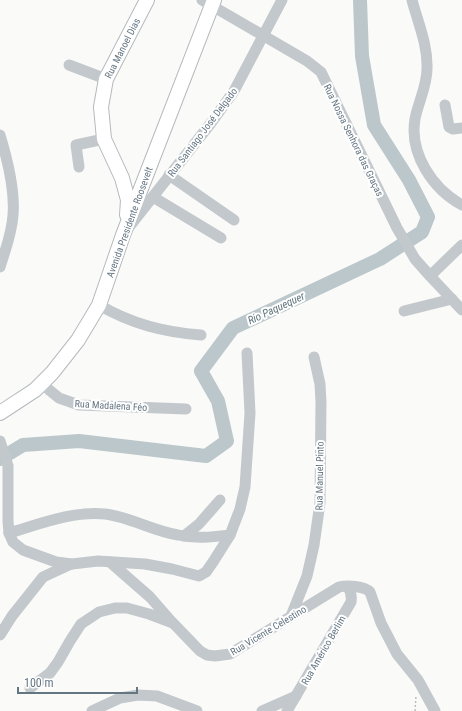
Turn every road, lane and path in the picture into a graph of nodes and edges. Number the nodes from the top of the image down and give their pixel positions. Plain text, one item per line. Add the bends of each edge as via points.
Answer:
1 (147, 0) edge
2 (282, 0) edge
3 (412, 0) edge
4 (210, 2) edge
5 (265, 35) junction
6 (69, 65) dead end
7 (106, 79) junction
8 (445, 105) dead end
9 (462, 128) edge
10 (0, 135) edge
11 (104, 139) junction
12 (79, 167) dead end
13 (169, 175) junction
14 (122, 178) junction
15 (145, 178) junction
16 (153, 197) junction
17 (462, 205) edge
18 (234, 220) dead end
19 (5, 229) edge
20 (122, 235) junction
21 (221, 238) dead end
22 (462, 245) edge
23 (0, 267) edge
24 (430, 276) junction
25 (452, 299) junction
26 (99, 305) junction
27 (462, 310) edge
28 (404, 312) dead end
29 (201, 335) dead end
30 (247, 353) dead end
31 (314, 357) dead end
32 (42, 384) junction
33 (186, 409) dead end
34 (0, 413) edge
35 (0, 442) edge
36 (220, 500) dead end
37 (9, 532) junction
38 (230, 535) junction
39 (184, 536) junction
40 (110, 562) junction
41 (72, 564) junction
42 (348, 587) junction
43 (291, 616) junction
44 (173, 623) junction
45 (0, 635) edge
46 (30, 688) dead end
47 (296, 696) junction
48 (92, 711) edge
49 (197, 711) edge
50 (262, 711) edge
51 (287, 711) edge
52 (435, 711) edge

1 - 7 main road, Rua Manoel Dias
2 - 5 street, Rua Santiago José Delgado
3 - 17 street via 424,41 427,70 415,118 414,142 417,153 436,185
4 - 5 street, Rua Nossa Senhora das Graças
4 - 15 main road, Avenida Presidente Roosevelt
5 - 13 street, Rua Santiago José Delgado via 230,96
5 - 24 street, Rua Nossa Senhora das Graças via 320,72 397,228
6 - 7 street
7 - 11 main road, Rua Manoel Dias via 101,107
8 - 9 street via 449,127
10 - 19 street via 13,200 13,215
11 - 12 street via 76,145
11 - 14 main road, Rua Manoel Dias
13 - 16 street, Rua Santiago José Delgado
13 - 18 street
14 - 15 main road via 130,189 134,190
14 - 20 main road, Rua Manoel Dias via 128,200
15 - 20 main road, Avenida Presidente Roosevelt
16 - 20 street, Rua Santiago José Delgado
16 - 21 street
19 - 23 street
20 - 26 main road, Avenida Presidente Roosevelt
22 - 24 street
24 - 25 street, Rua Nossa Senhora das Graças
25 - 27 street, Rua Nossa Senhora das Graças
25 - 28 street
26 - 29 street via 136,323 162,330
26 - 32 main road, Avenida Presidente Roosevelt via 78,340
30 - 38 street via 250,413 245,487
31 - 43 street, Rua Manuel Pinto via 321,402 320,503 307,576
32 - 33 street, Rua Madalena Féo via 59,398 79,405
32 - 34 main road, Avenida Presidente Roosevelt
35 - 37 street via 8,474
36 - 39 street via 199,524
37 - 39 street via 77,514 92,514 118,517
37 - 41 street via 13,542 30,554
38 - 39 street
38 - 40 street via 206,572 199,576 145,564
40 - 41 street
40 - 44 street, Rua Vicente Celestino via 150,597
41 - 45 street via 43,577
42 - 43 street, Rua Vicente Celestino via 339,587
42 - 47 street, Rua Américo Berlim via 352,596 351,602
42 - 52 street via 367,589 370,592 381,623 397,654 418,680
43 - 44 street, Rua Vicente Celestino via 230,654 215,656 200,651
44 - 46 street, Rua Vicente Celestino via 127,608 99,612 81,624 50,673
47 - 50 street
47 - 51 street, Rua Américo Berlim
48 - 49 street via 120,698 138,695 157,696

